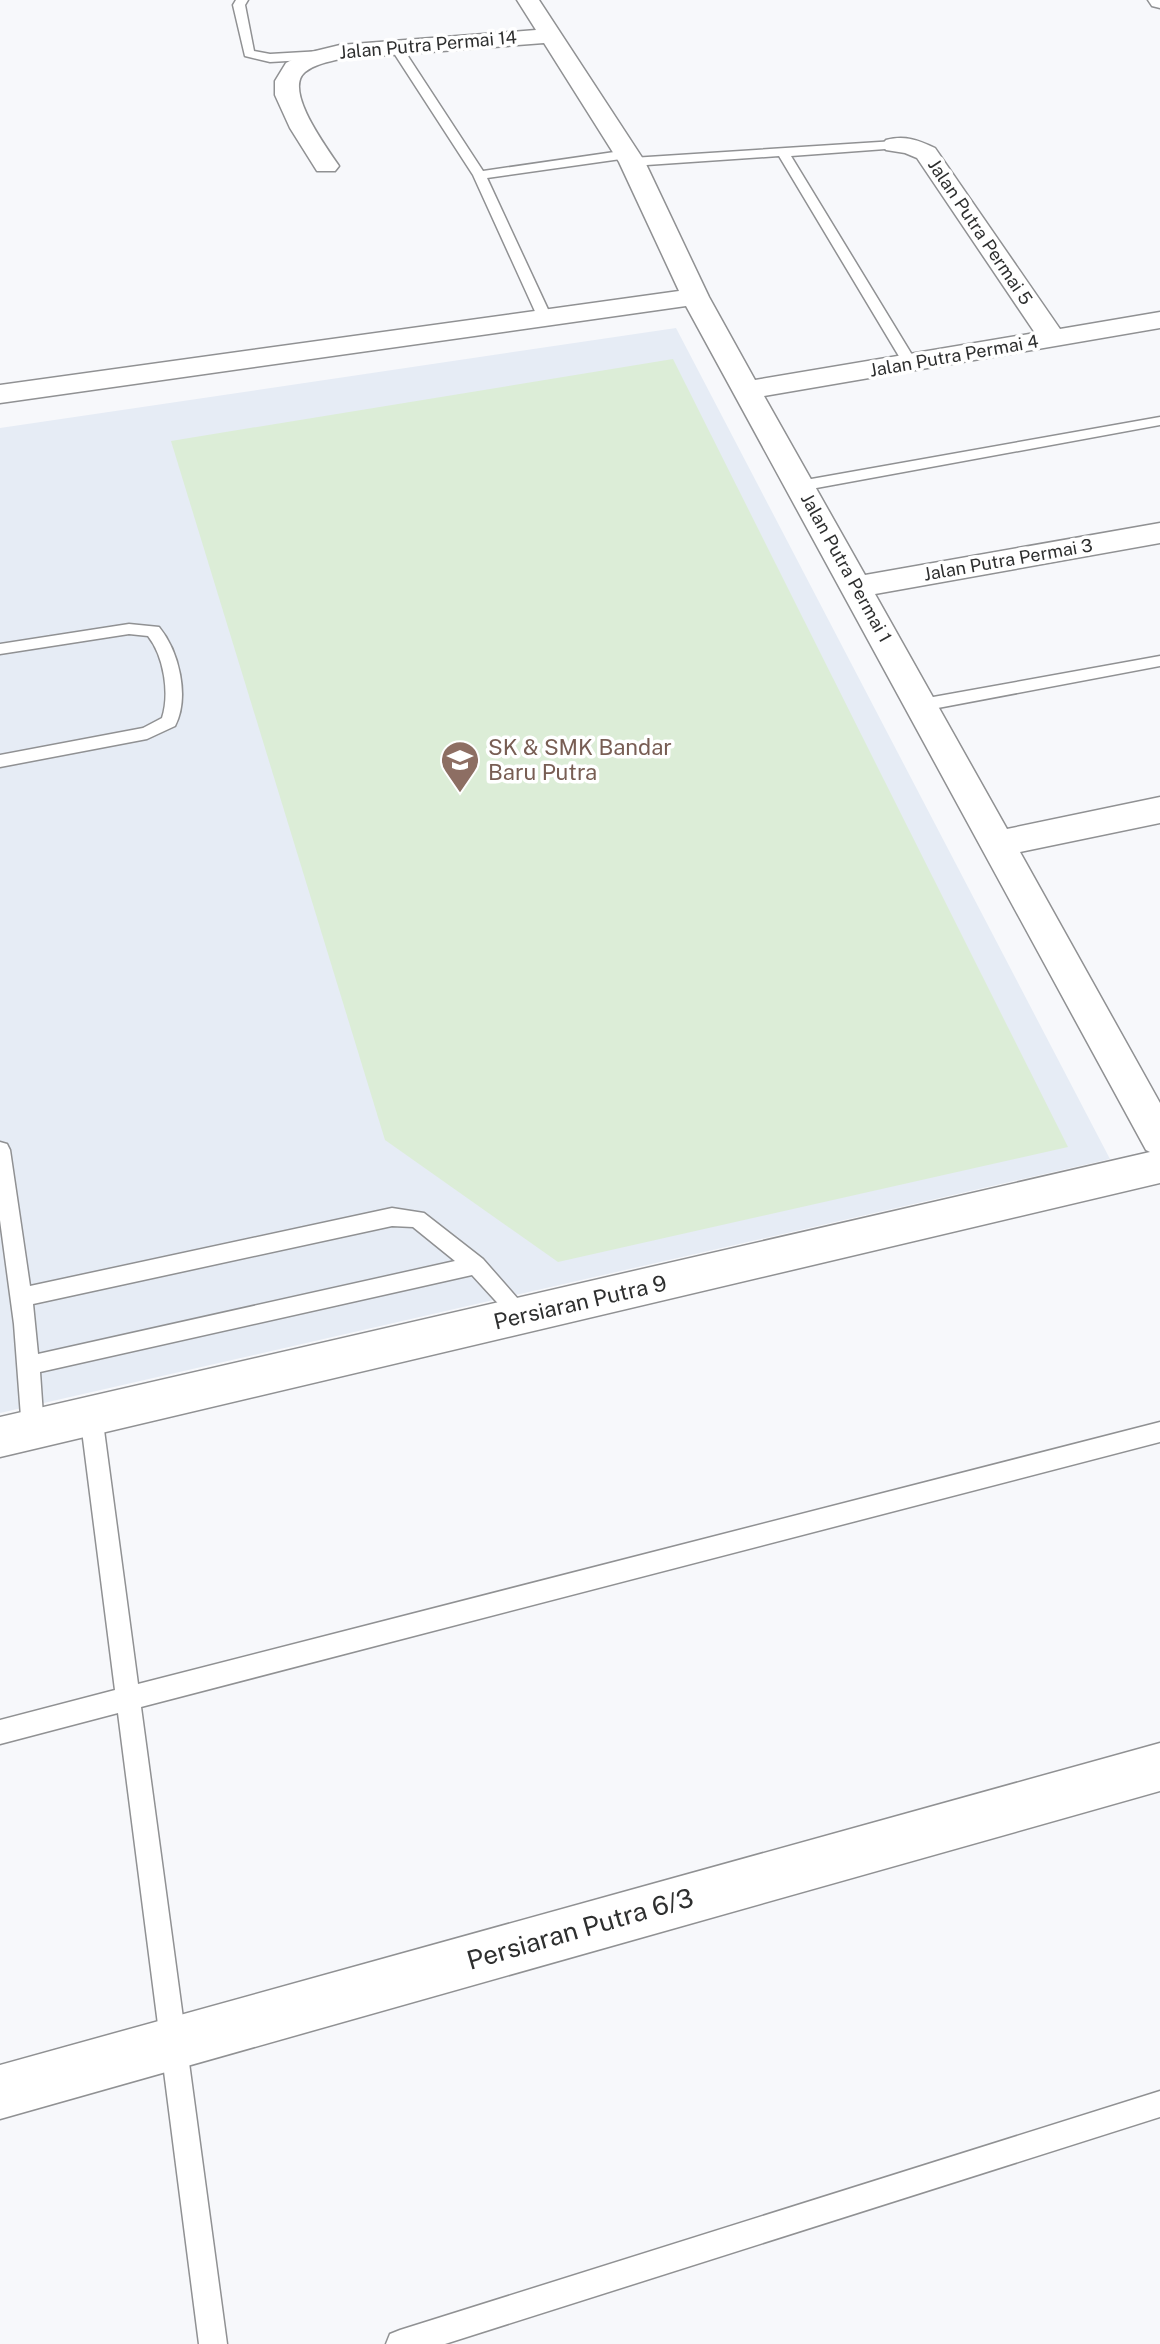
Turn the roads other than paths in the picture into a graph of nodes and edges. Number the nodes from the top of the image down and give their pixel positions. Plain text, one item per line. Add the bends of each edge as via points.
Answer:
1 (242, 0) edge
2 (528, 0) edge
3 (550, 36) junction
4 (396, 47) junction
5 (314, 57) junction
6 (895, 145) joint
7 (783, 153) junction
8 (630, 158) junction
9 (326, 166) dead end
10 (479, 175) junction
11 (695, 297) junction
12 (545, 318) junction
13 (1160, 320) edge
14 (1053, 339) junction
15 (910, 363) junction
16 (747, 390) junction
17 (0, 394) edge
18 (1160, 421) edge
19 (800, 486) junction
20 (1160, 533) edge
21 (857, 587) junction
22 (0, 649) edge
23 (1160, 661) edge
24 (922, 705) junction
25 (0, 761) edge
26 (1160, 810) edge
27 (999, 844) junction
28 (1160, 1139) edge
29 (0, 1150) edge
30 (1160, 1166) edge
31 (476, 1265) junction
32 (23, 1297) junction
33 (521, 1315) junction
34 (31, 1365) junction
35 (91, 1415) junction
36 (1160, 1432) edge
37 (16, 1434) edge
38 (128, 1699) junction
39 (0, 1732) edge
40 (1160, 1767) edge
41 (173, 2043) junction
42 (0, 2092) edge
43 (1160, 2104) edge
44 (213, 2344) edge
45 (400, 2344) edge

1 - 5 lane via 246,49 254,56
2 - 3 street, Jalan Putra Permai 1
3 - 4 street, Jalan Putra Permai 14
3 - 8 street, Jalan Putra Permai 1
4 - 5 street, Jalan Putra Permai 14
4 - 10 lane
5 - 9 street via 294,67 285,86 287,99
6 - 7 lane
6 - 14 street, Jalan Putra Permai 5 via 926,153
7 - 8 lane
7 - 15 lane
8 - 10 lane
8 - 11 street, Jalan Putra Permai 1
10 - 12 lane
11 - 12 street
11 - 16 street, Jalan Putra Permai 1
12 - 17 street
13 - 14 street, Jalan Putra Permai 4
14 - 15 street, Jalan Putra Permai 4
15 - 16 street, Jalan Putra Permai 4
16 - 19 street, Jalan Putra Permai 1
18 - 19 lane
19 - 21 street, Jalan Putra Permai 1
20 - 21 street, Jalan Putra Permai 3
21 - 24 street, Jalan Putra Permai 1
22 - 25 lane via 129,629 153,631 164,644 175,706 169,722 147,733
23 - 24 lane
24 - 27 street, Jalan Putra Permai 1
26 - 27 street
27 - 28 street, Jalan Putra Permai 1
29 - 32 lane
30 - 33 street, Persiaran Putra 9
31 - 32 lane via 417,1219 392,1217
31 - 33 lane
31 - 34 lane
32 - 34 lane
33 - 35 street, Persiaran Putra 9
34 - 37 lane
35 - 37 street, Persiaran Putra 9
35 - 38 lane
36 - 38 lane
38 - 39 lane
38 - 41 lane
40 - 41 street, Persiaran Putra 6/3
41 - 42 street, Persiaran Putra 6/3
41 - 44 lane
43 - 45 lane

